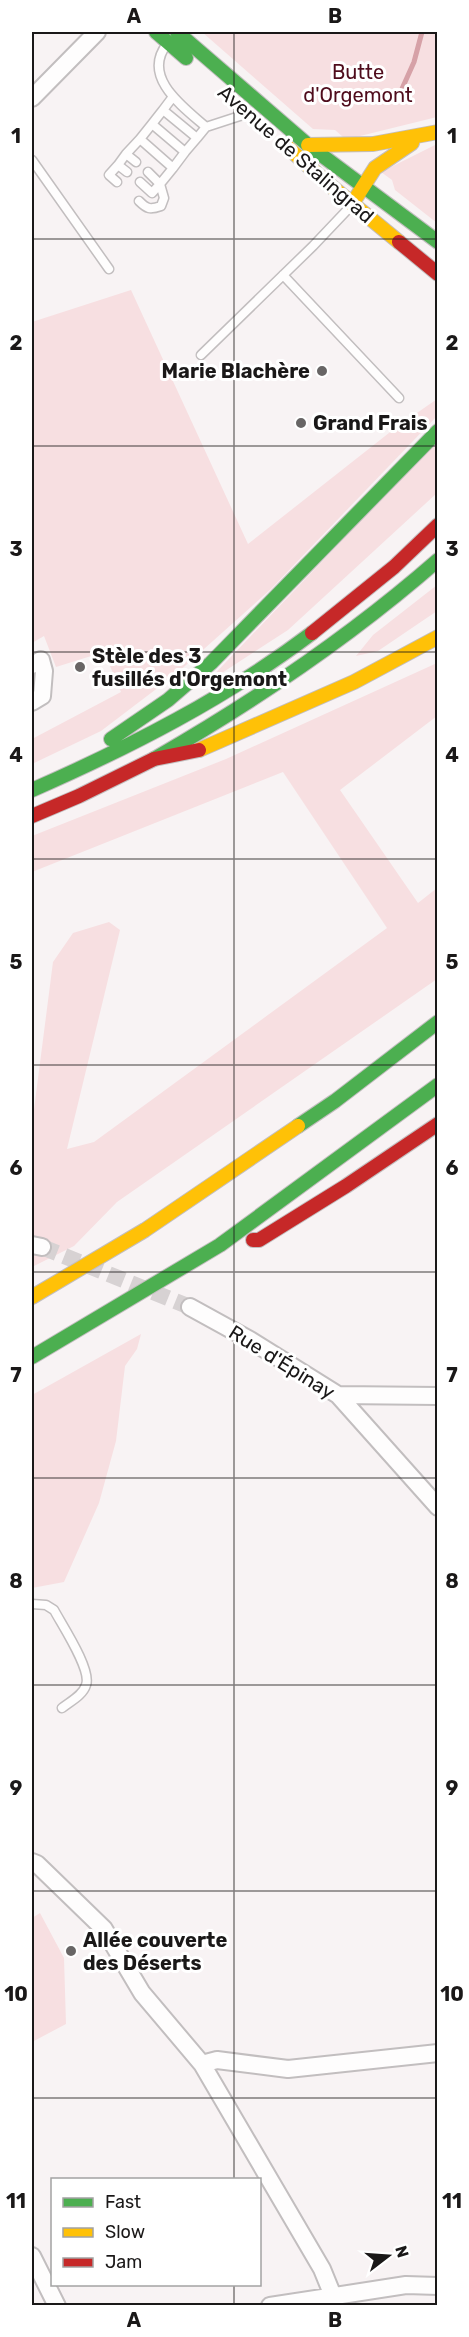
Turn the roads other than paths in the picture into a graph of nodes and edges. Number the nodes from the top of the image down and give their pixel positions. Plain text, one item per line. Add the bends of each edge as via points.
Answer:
1 (97, 32) edge
2 (156, 32) edge
3 (181, 34) edge
4 (168, 43) junction
5 (200, 71) dead end
6 (32, 98) edge
7 (172, 98) junction
8 (233, 99) dead end
9 (163, 110) junction
10 (249, 113) junction
11 (152, 124) junction
12 (261, 124) dead end
13 (206, 127) junction
14 (438, 132) edge
15 (275, 136) dead end
16 (423, 137) junction
17 (197, 138) junction
18 (140, 139) junction
19 (308, 145) junction
20 (185, 152) junction
21 (126, 154) junction
22 (32, 160) edge
23 (136, 162) dead end
24 (118, 165) junction
25 (172, 168) junction
26 (127, 172) dead end
27 (148, 172) dead end
28 (117, 182) dead end
29 (140, 182) dead end
30 (160, 184) junction
31 (364, 186) junction
32 (139, 201) dead end
33 (352, 204) junction
34 (438, 242) edge
35 (109, 269) dead end
36 (438, 274) edge
37 (283, 275) junction
38 (201, 355) dead end
39 (399, 398) dead end
40 (438, 431) edge
41 (438, 525) edge
42 (438, 560) edge
43 (438, 638) edge
44 (32, 665) edge
45 (32, 702) edge
46 (154, 759) junction
47 (88, 766) junction
48 (32, 790) edge
49 (32, 816) edge
50 (438, 1022) edge
51 (438, 1085) edge
52 (438, 1124) edge
53 (220, 1245) junction
54 (32, 1297) edge
55 (190, 1307) tunnel mouth
56 (32, 1357) edge
57 (338, 1395) junction
58 (438, 1396) edge
59 (438, 1507) edge
60 (32, 1604) edge
61 (63, 1708) dead end
62 (32, 1862) edge
63 (438, 2053) edge
64 (202, 2064) junction
65 (32, 2256) edge
66 (438, 2286) edge
67 (333, 2300) edge
68 (57, 2306) edge
69 (270, 2306) edge

1 - 6 street
2 - 4 main road, Avenue de Stalingrad
3 - 4 lane
3 - 19 main road, Avenue de Stalingrad
4 - 5 main road, Avenue de Stalingrad
4 - 7 lane via 158,72
7 - 9 lane
7 - 13 lane
8 - 10 main road, Avenue de Stalingrad
9 - 11 lane
9 - 17 lane
10 - 12 main road, Avenue de Stalingrad
10 - 13 lane
11 - 18 lane
11 - 20 lane
13 - 17 lane
14 - 16 main road
15 - 33 main road, Avenue de Stalingrad
16 - 19 main road via 379,145
16 - 31 main road via 375,168
17 - 20 lane
18 - 21 lane
18 - 25 lane
19 - 31 main road, Avenue de Stalingrad
20 - 25 lane
21 - 23 lane
21 - 24 lane
22 - 35 lane
24 - 26 lane
24 - 28 lane via 109,175
25 - 30 lane
27 - 30 lane
29 - 30 lane via 152,193
30 - 32 lane via 164,198 161,206 147,208
31 - 33 main road
31 - 34 main road, Avenue de Stalingrad
33 - 36 main road, Avenue de Stalingrad
33 - 37 lane
37 - 38 lane
37 - 39 lane
40 - 47 main road via 212,663 168,700 104,743
41 - 47 main road via 408,555 284,654 174,722
42 - 46 main road via 393,601 298,670 230,716
43 - 46 main road via 354,682 204,748
44 - 45 street via 41,660 44,671 42,696
46 - 49 main road
47 - 48 main road
50 - 54 main road via 335,1101 145,1230
51 - 53 main road
52 - 53 main road via 259,1240
53 - 56 main road
55 - 57 street, Rue d'Épinay
57 - 58 street
57 - 59 street, Rue d'Épinay
60 - 61 lane via 54,1610 86,1671 82,1693
62 - 64 street via 104,1929 142,1994
63 - 64 street via 288,2069 216,2060
64 - 67 street via 322,2269
65 - 68 street
66 - 67 street via 406,2285
67 - 69 street

